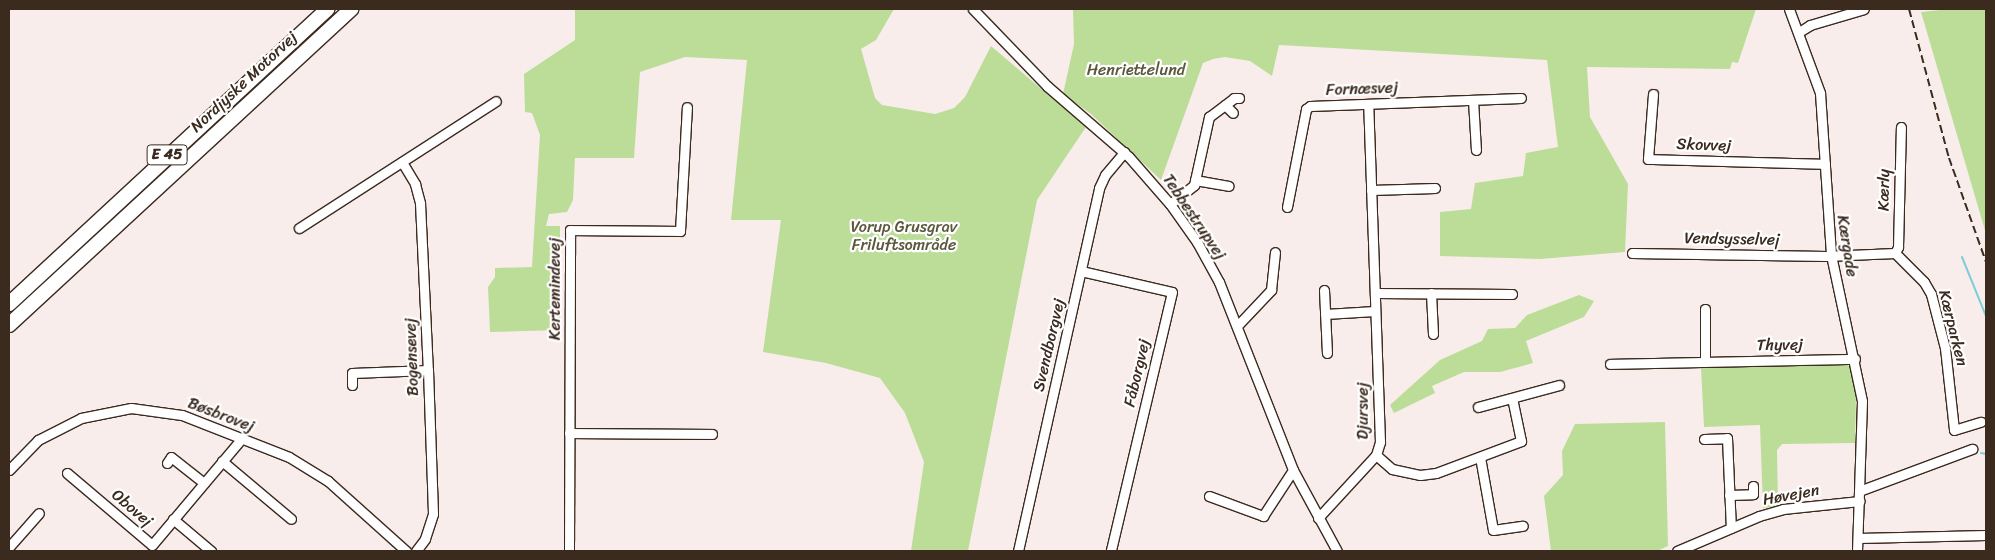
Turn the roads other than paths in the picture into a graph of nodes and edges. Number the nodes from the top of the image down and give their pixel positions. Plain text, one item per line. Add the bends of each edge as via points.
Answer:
1 (328, 9) edge
2 (352, 9) edge
3 (973, 9) edge
4 (1789, 9) edge
5 (1864, 9) edge
6 (1799, 32) junction
7 (1653, 94) dead end
8 (1239, 98) dead end
9 (1521, 98) dead end
10 (1473, 100) junction
11 (496, 101) dead end
12 (1226, 104) junction
13 (1368, 104) junction
14 (687, 107) dead end
15 (1233, 113) dead end
16 (1901, 127) dead end
17 (1476, 150) dead end
18 (1124, 152) junction
19 (402, 162) junction
20 (1825, 164) junction
21 (1195, 180) junction
22 (1228, 186) dead end
23 (1435, 188) dead end
24 (1371, 190) junction
25 (1170, 204) junction
26 (1287, 207) dead end
27 (299, 228) dead end
28 (1275, 252) dead end
29 (1632, 253) dead end
30 (1895, 253) junction
31 (1831, 255) junction
32 (75, 263) junction
33 (1081, 270) junction
34 (1324, 290) dead end
35 (1375, 293) junction
36 (1431, 294) junction
37 (1512, 294) dead end
38 (9, 304) edge
39 (1705, 309) dead end
40 (1375, 311) junction
41 (1326, 314) junction
42 (9, 326) edge
43 (1237, 326) junction
44 (9, 333) edge
45 (1433, 334) dead end
46 (1327, 353) dead end
47 (1855, 359) junction
48 (1705, 362) junction
49 (1610, 364) dead end
50 (428, 370) junction
51 (352, 385) dead end
52 (1559, 386) dead end
53 (1512, 398) junction
54 (1478, 407) dead end
55 (1981, 422) dead end
56 (569, 433) junction
57 (712, 434) dead end
58 (242, 438) junction
59 (1704, 439) dead end
60 (1972, 449) dead end
61 (1376, 456) junction
62 (1480, 457) junction
63 (222, 461) junction
64 (167, 463) dead end
65 (9, 470) edge
66 (1293, 470) junction
67 (67, 473) dead end
68 (204, 483) junction
69 (1753, 486) dead end
70 (1859, 491) junction
71 (1729, 495) junction
72 (1209, 496) dead end
73 (1860, 501) junction
74 (39, 513) dead end
75 (1318, 518) junction
76 (173, 519) junction
77 (291, 519) dead end
78 (1523, 526) dead end
79 (1731, 528) junction
80 (1986, 535) edge
81 (1858, 538) junction
82 (9, 547) edge
83 (212, 551) edge
84 (406, 551) edge
85 (416, 551) edge
86 (569, 551) edge
87 (1018, 551) edge
88 (1111, 551) edge
89 (1337, 551) edge
90 (1677, 551) edge
91 (1857, 551) edge

1 - 38 highway, Nordjyske Motorvej / E 45
2 - 32 highway, Nordjyske Motorvej / E 45
3 - 18 street, Tebbestrupvej via 1047,86
4 - 6 street, Kærgade
5 - 6 street via 1810,25
6 - 20 street, Kærgade via 1820,93
7 - 20 street, Skovvej via 1648,159
8 - 12 street
9 - 10 street, Fornæsvej
10 - 13 street, Fornæsvej
10 - 17 street
11 - 19 street
12 - 15 street
12 - 21 street via 1209,117
13 - 24 street, Djursvej
13 - 26 street, Fornæsvej via 1306,109
14 - 56 street, Kertemindevej via 680,231 570,230
16 - 30 street, Kærly via 1898,247
18 - 25 street, Tebbestrupvej
18 - 33 street, Svendborgvej via 1099,188
19 - 27 street
19 - 50 street, Bogensevej via 416,184 420,202
20 - 31 street, Kærgade
21 - 22 street
21 - 25 street via 1194,185
23 - 24 street
24 - 35 street, Djursvej
25 - 43 street, Tebbestrupvej via 1212,268
28 - 43 street via 1271,290
29 - 31 street, Vendsysselvej
30 - 31 street
30 - 55 street, Kærparken via 1924,282 1931,294 1945,348 1954,430
31 - 47 street, Kærgade
32 - 42 highway, Nordjyske Motorvej / E 45
32 - 44 highway
33 - 87 street, Svendborgvej
33 - 88 street, Fåborgvej via 1172,292
34 - 41 street
35 - 36 street
35 - 40 street, Djursvej
36 - 37 street
36 - 45 street
39 - 48 street
40 - 41 street
40 - 61 street, Djursvej via 1381,435
41 - 46 street
43 - 66 street, Tebbestrupvej
47 - 48 street, Thyvej
47 - 70 street, Kærgade via 1862,401
48 - 49 street, Thyvej
50 - 51 street via 352,373
50 - 85 street, Bogensevej via 433,514 425,539
52 - 53 street
53 - 54 street
53 - 62 street via 1521,441
56 - 57 street
56 - 86 street, Kertemindevej
58 - 63 street, Obovej
58 - 65 street, Bøsbrovej via 182,415 131,408 81,418 58,429 38,440
58 - 84 street, Bøsbrovej via 289,457 328,481
59 - 71 street via 1727,438
60 - 70 street
61 - 62 street via 1392,469 1420,475
61 - 75 street, Djursvej
62 - 78 street via 1493,530
63 - 68 street, Obovej
63 - 77 street
64 - 68 street via 171,457
66 - 72 street via 1264,516
66 - 75 street, Tebbestrupvej
67 - 76 street, Obovej via 152,545
68 - 76 street, Obovej
69 - 71 street, Høvejen via 1753,494
70 - 73 street, Kærgade
71 - 79 street
73 - 79 street, Høvejen via 1784,510
73 - 81 street, Kærgade
74 - 82 street
75 - 89 street, Tebbestrupvej
76 - 83 street, Obovej
79 - 90 street, Høvejen
80 - 81 street
81 - 91 street, Kærgade

